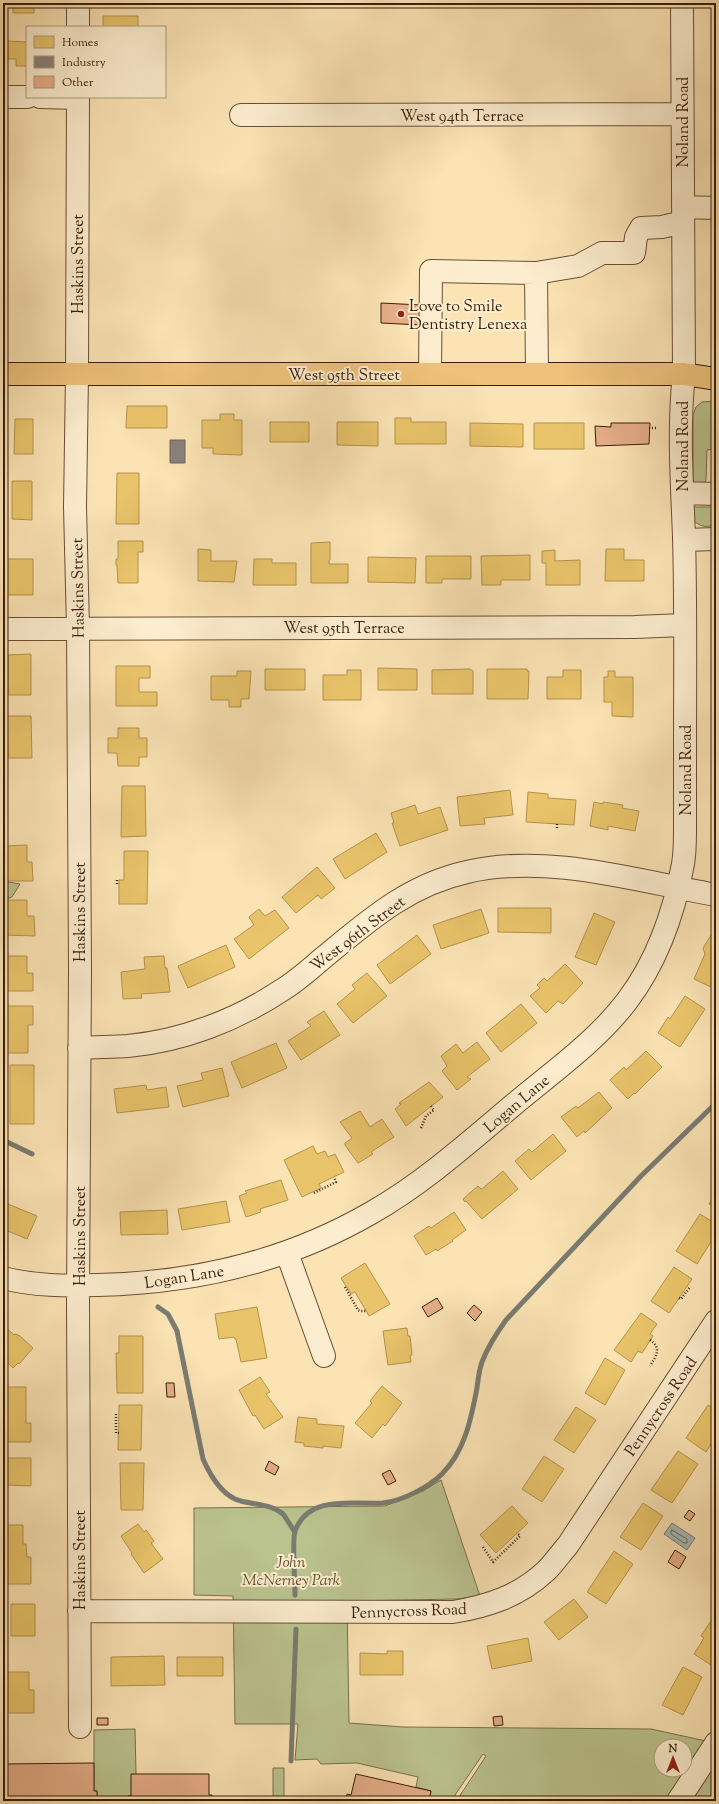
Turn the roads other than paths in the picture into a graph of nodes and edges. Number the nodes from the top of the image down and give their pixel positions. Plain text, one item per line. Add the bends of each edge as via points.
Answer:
1 (78, 3) edge
2 (682, 3) edge
3 (78, 26) edge
4 (3, 97) edge
5 (26, 97) edge
6 (78, 98) edge
7 (682, 114) junction
8 (241, 115) dead end
9 (716, 208) edge
10 (683, 215) junction
11 (536, 273) junction
12 (716, 368) edge
13 (3, 374) edge
14 (430, 374) junction
15 (537, 374) junction
16 (684, 374) junction
17 (78, 375) junction
18 (716, 379) edge
19 (682, 493) junction
20 (716, 494) edge
21 (716, 539) edge
22 (684, 540) junction
23 (684, 625) junction
24 (78, 628) junction
25 (3, 629) edge
26 (678, 888) junction
27 (716, 895) edge
28 (80, 1048) junction
29 (287, 1252) junction
30 (3, 1278) edge
31 (78, 1286) junction
32 (716, 1321) edge
33 (324, 1356) dead end
34 (79, 1611) junction
35 (80, 1727) dead end
36 (716, 1743) edge
37 (678, 1801) edge

1 - 3 street
2 - 7 street, Noland Road
4 - 5 street
6 - 17 street, Haskins Street
7 - 8 street, West 94th Terrace
7 - 10 street, Noland Road
9 - 10 street
10 - 11 street via 662,227 641,228 636,238 634,253 602,254 578,266
10 - 16 street, Noland Road
11 - 14 street via 431,271
11 - 15 street
12 - 16 main road, West 95th Street
13 - 17 main road, West 95th Street
14 - 15 main road, West 95th Street
14 - 17 main road, West 95th Street
15 - 16 main road, West 95th Street
16 - 18 main road, West 95th Street
16 - 19 street, Noland Road via 681,398
17 - 24 street, Haskins Street via 75,507
19 - 20 street
19 - 22 street, Noland Road
21 - 22 street
22 - 23 street, Noland Road
23 - 24 street, West 95th Terrace
23 - 26 street, Noland Road via 685,830 684,860
24 - 25 street, West 95th Terrace
24 - 28 street, Haskins Street
26 - 27 street, West 96th Street
26 - 28 street, West 96th Street via 556,866 510,866 468,871 427,884 393,902 283,990 247,1011 204,1029 156,1042
26 - 29 street, Logan Lane via 661,945 642,979 614,1017 588,1042 455,1154 401,1195 371,1214
28 - 31 street, Haskins Street
29 - 31 street, Logan Lane via 227,1270 181,1278 130,1284
29 - 33 street
30 - 31 street, Logan Lane via 19,1282
31 - 34 street, Haskins Street
32 - 34 street, Pennycross Road via 568,1545 547,1570 509,1597 482,1607 453,1612
34 - 35 street, Haskins Street
36 - 37 street

